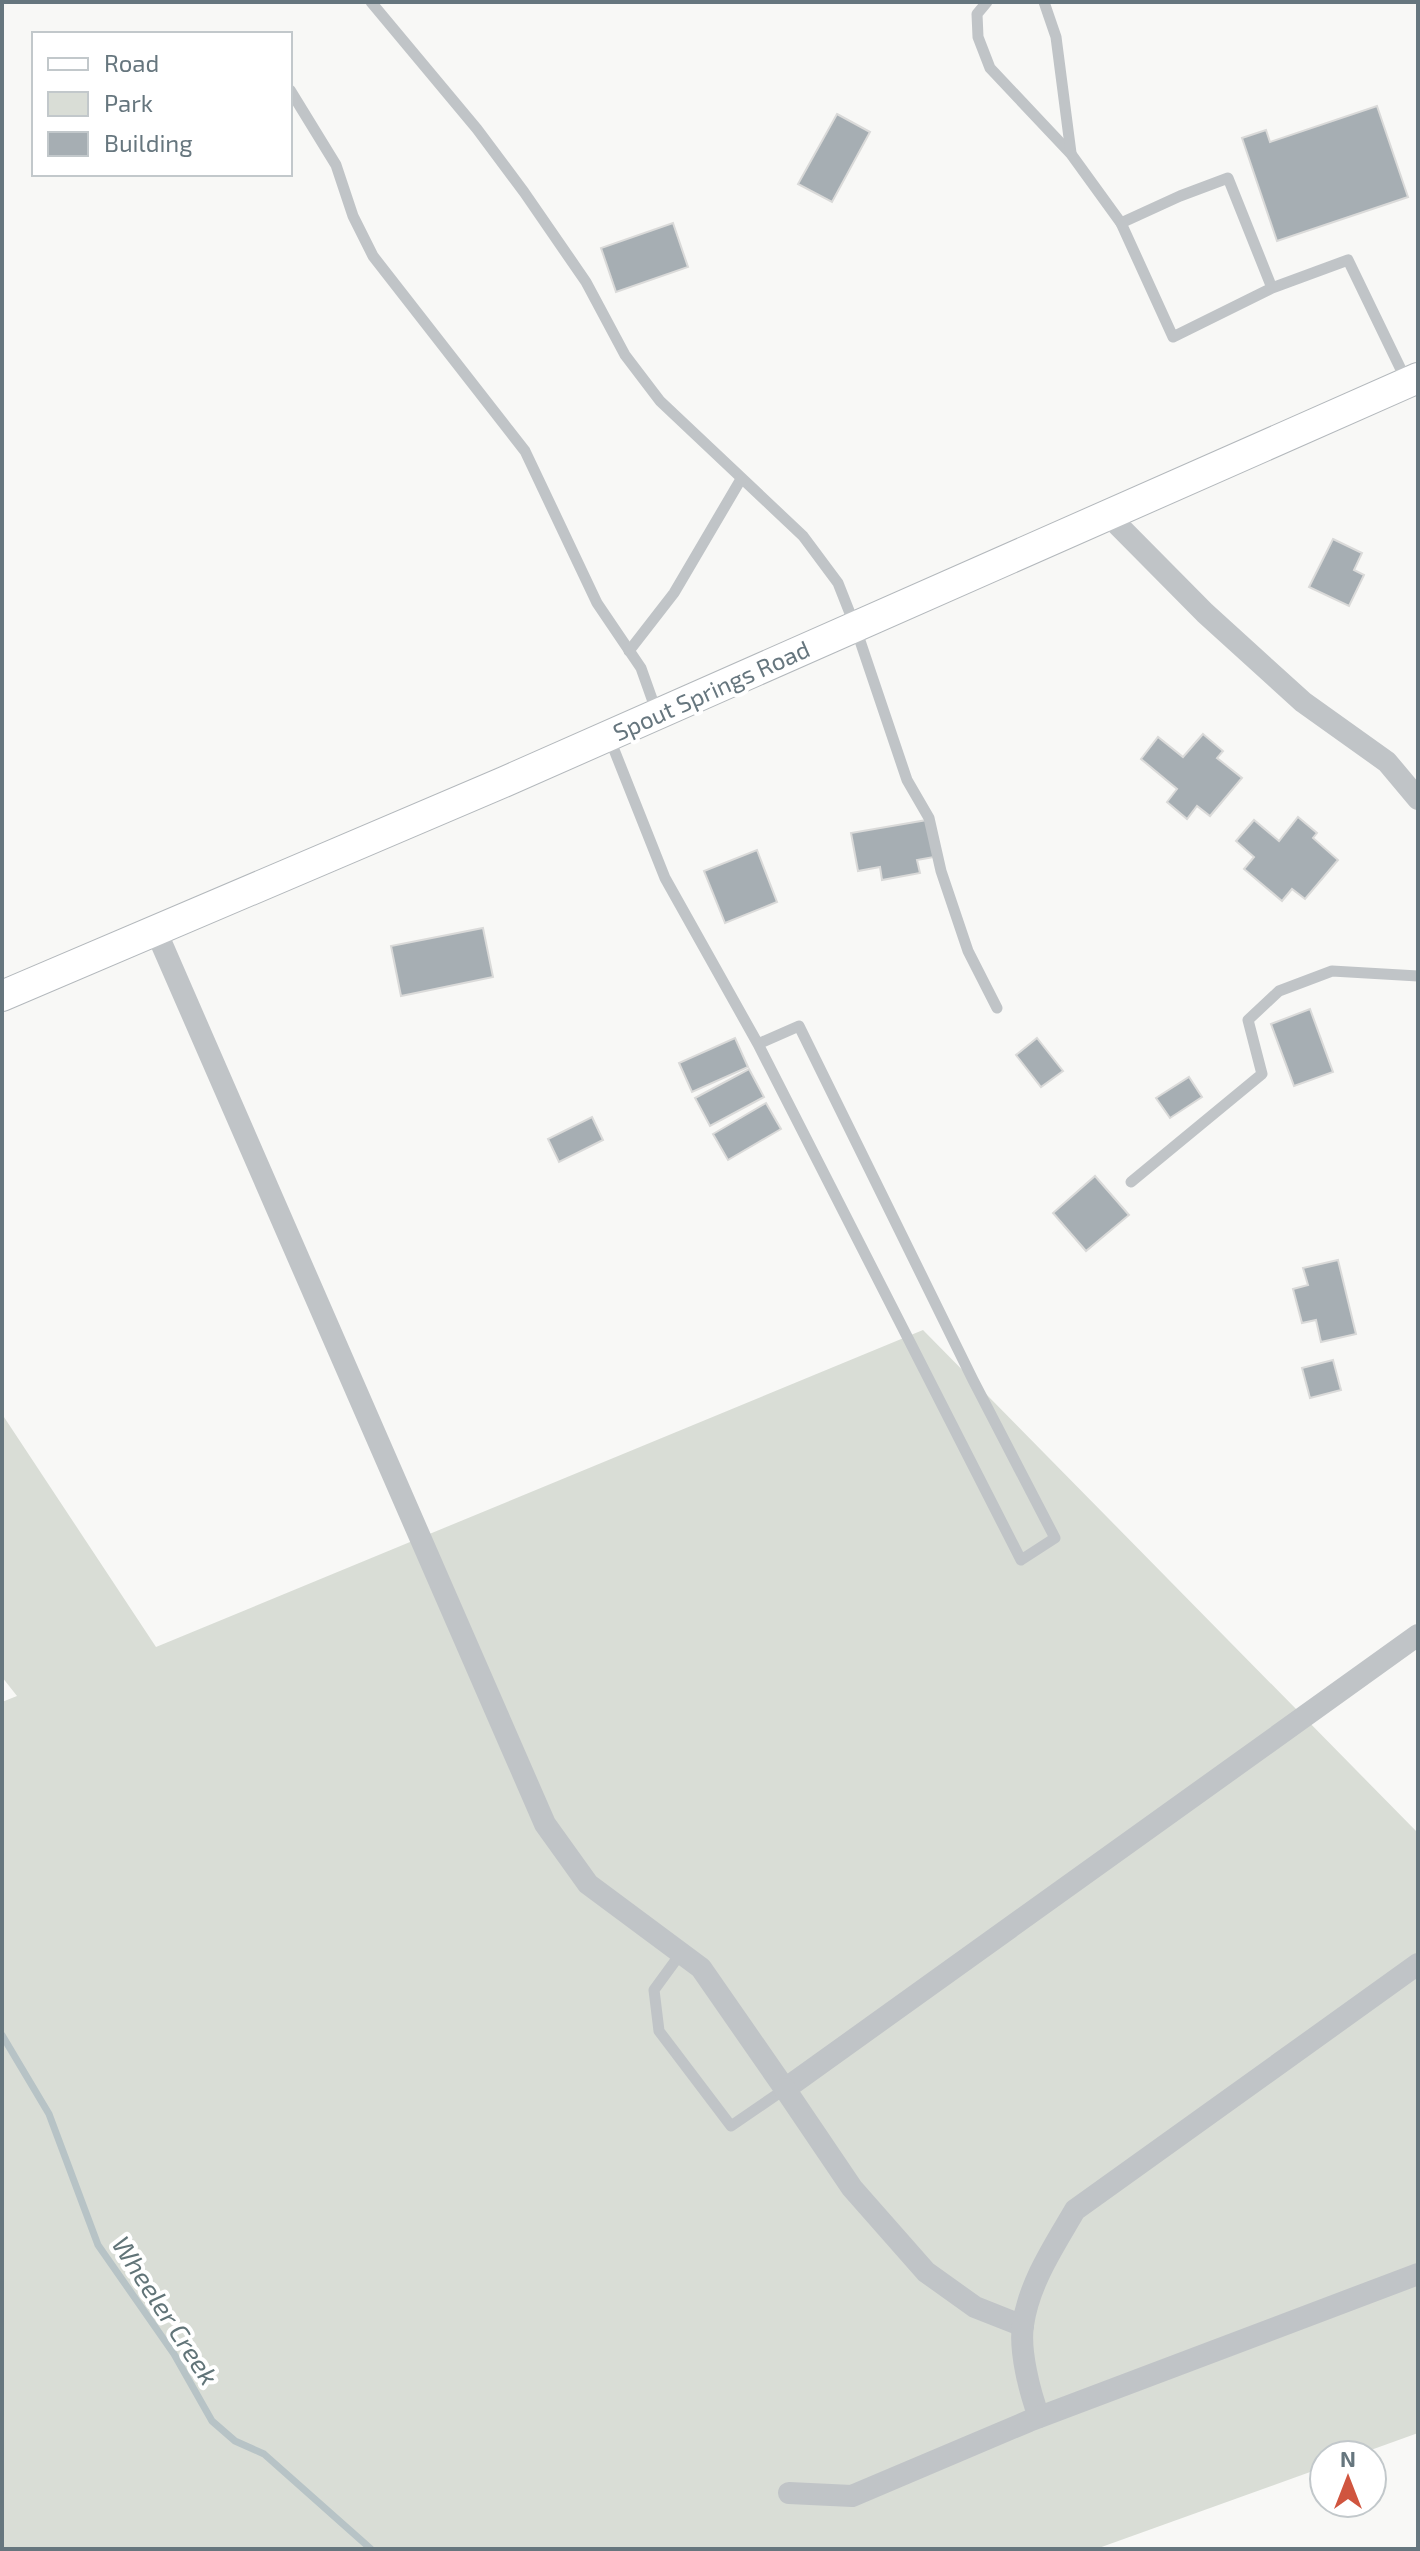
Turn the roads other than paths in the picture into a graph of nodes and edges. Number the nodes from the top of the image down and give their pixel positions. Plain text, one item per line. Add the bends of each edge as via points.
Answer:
1 (371, 2) edge
2 (987, 2) edge
3 (1044, 2) edge
4 (292, 93) edge
5 (1071, 154) junction
6 (1121, 223) junction
7 (1272, 288) junction
8 (1412, 380) edge
9 (741, 479) junction
10 (1107, 514) junction
11 (855, 626) junction
12 (629, 651) junction
13 (658, 714) junction
14 (608, 736) junction
15 (1418, 799) edge
16 (156, 931) junction
17 (1418, 976) edge
18 (2, 996) edge
19 (997, 1008) dead end
20 (758, 1044) junction
21 (1131, 1182) dead end
22 (1418, 1635) edge
23 (681, 1953) junction
24 (1418, 1964) edge
25 (785, 2089) junction
26 (1418, 2274) edge
27 (1023, 2326) junction
28 (1039, 2417) junction
29 (789, 2493) dead end

1 - 9 lane via 524,192 586,282 633,367 660,401
2 - 5 lane via 977,14 978,37 990,68
3 - 5 lane via 1056,37
4 - 12 lane via 336,165 373,256 525,451 597,603
5 - 6 lane
6 - 7 lane via 1228,178
6 - 7 lane via 1173,337
7 - 8 lane via 1348,260
8 - 10 street, Spout Springs Road
9 - 11 lane via 803,536 838,583
9 - 12 lane via 674,593
10 - 11 street, Spout Springs Road
10 - 15 street via 1226,633 1303,702 1387,762
11 - 13 street, Spout Springs Road
11 - 19 lane via 907,780 929,818 968,951
12 - 13 lane
13 - 14 street, Spout Springs Road
14 - 16 street, Spout Springs Road
14 - 20 lane via 665,878
16 - 18 street, Spout Springs Road
16 - 23 street via 545,1824 588,1884
17 - 21 lane via 1332,971 1279,991 1248,1020 1262,1074
20 - 20 lane via 928,1379 1021,1560 1055,1538 799,1026
22 - 25 street
23 - 25 street via 701,1968
23 - 25 lane via 654,1990 659,2031 731,2126
24 - 27 street via 1075,2210 1041,2268
25 - 27 street via 852,2188 926,2272 975,2307
26 - 28 street
27 - 28 street via 1028,2389
28 - 29 street via 852,2496

